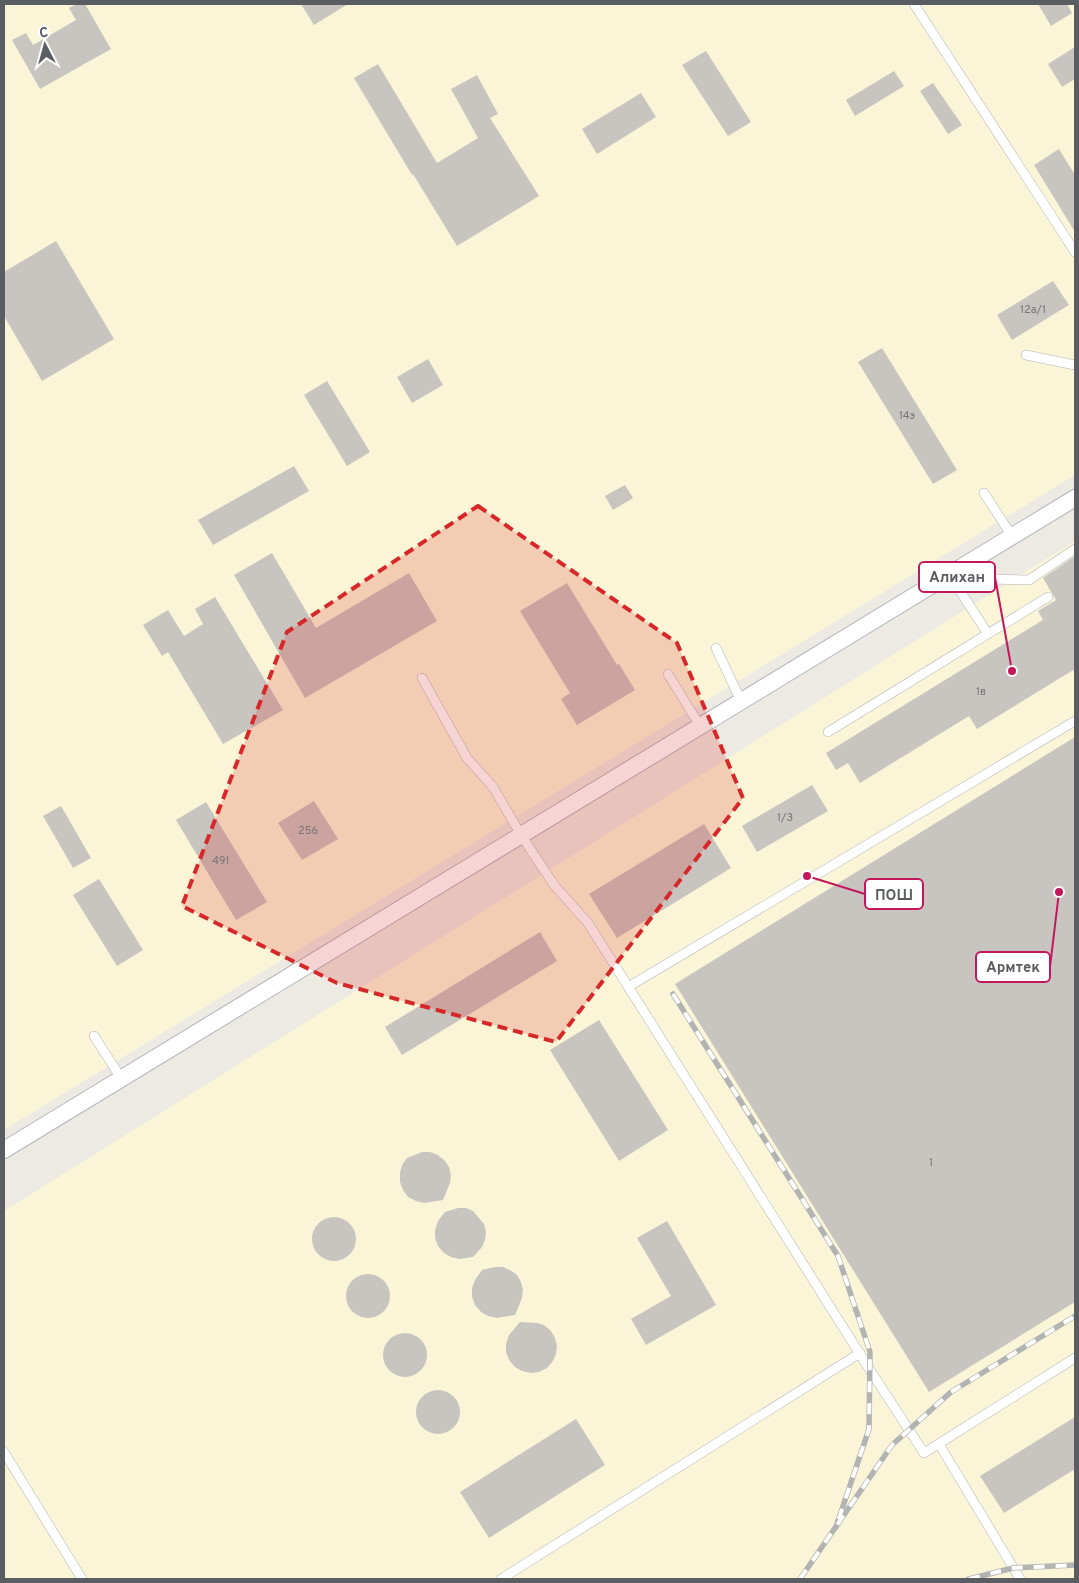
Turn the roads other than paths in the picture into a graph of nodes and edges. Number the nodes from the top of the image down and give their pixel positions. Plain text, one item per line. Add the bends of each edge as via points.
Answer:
1 (914, 4) edge
2 (1075, 252) edge
3 (1026, 355) dead end
4 (1075, 365) edge
5 (984, 492) dead end
6 (1075, 498) edge
7 (1012, 536) junction
8 (1075, 549) edge
9 (955, 571) junction
10 (1048, 597) dead end
11 (988, 634) junction
12 (716, 648) dead end
13 (668, 674) dead end
14 (422, 678) dead end
15 (741, 701) junction
16 (1075, 721) edge
17 (700, 726) junction
18 (828, 732) dead end
19 (520, 836) junction
20 (628, 987) junction
21 (94, 1036) dead end
22 (121, 1078) junction
23 (4, 1150) edge
24 (860, 1354) junction
25 (1075, 1358) edge
26 (939, 1444) junction
27 (4, 1452) edge
28 (82, 1579) edge
29 (501, 1579) edge
30 (1020, 1579) edge

1 - 2 lane
3 - 4 lane
5 - 7 lane
6 - 7 street
7 - 9 street
8 - 9 lane via 1029,580 991,579
9 - 11 lane
9 - 15 street
10 - 11 lane
11 - 18 lane
12 - 15 lane
13 - 17 lane
14 - 19 lane via 467,758 493,787
15 - 17 street
16 - 20 lane
17 - 19 street
19 - 20 lane via 554,885 588,923
19 - 22 street
20 - 24 lane
21 - 22 lane
22 - 23 street
24 - 26 lane via 924,1453
24 - 29 lane
25 - 26 lane
26 - 30 lane
27 - 28 lane

